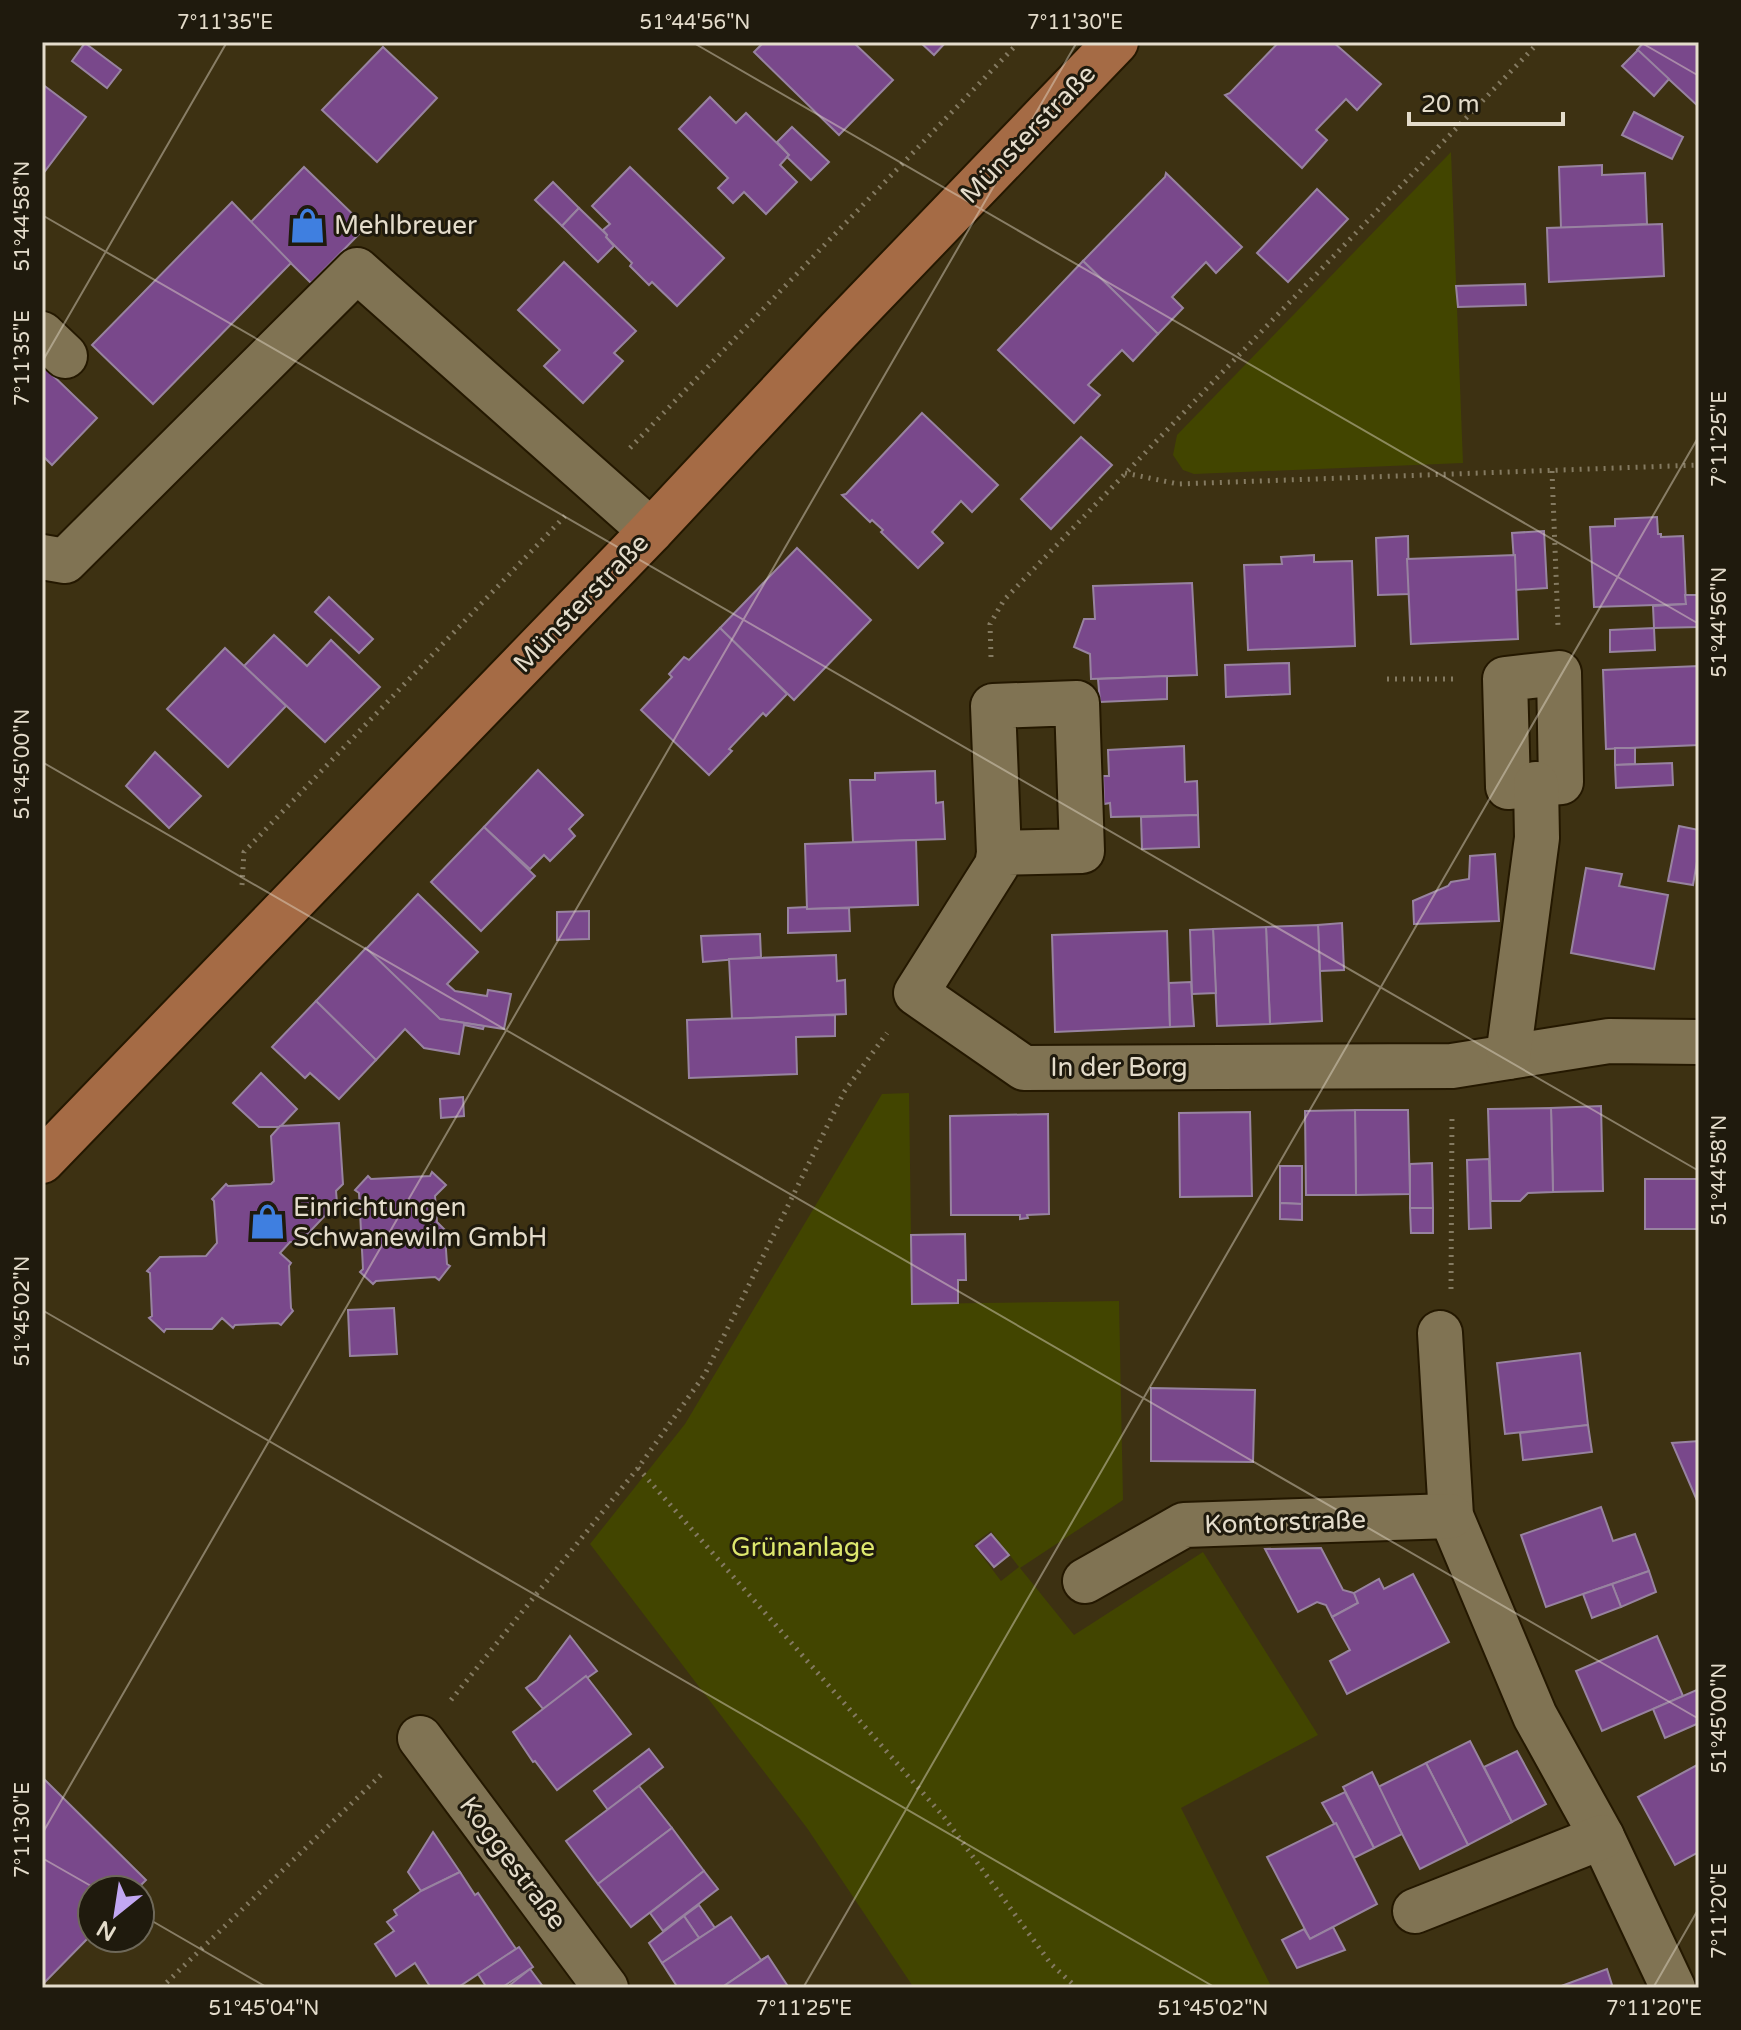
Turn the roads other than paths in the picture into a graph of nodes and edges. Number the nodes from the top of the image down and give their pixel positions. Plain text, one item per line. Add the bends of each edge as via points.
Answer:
1 (1116, 42) edge
2 (651, 531) junction
3 (42, 557) edge
4 (1536, 784) junction
5 (999, 853) junction
6 (1699, 1042) edge
7 (1508, 1057) junction
8 (42, 1161) edge
9 (1440, 1333) road end
10 (1451, 1516) junction
11 (1085, 1581) dead end
12 (420, 1738) road end
13 (1602, 1837) junction
14 (1415, 1911) dead end
15 (606, 1988) edge
16 (1673, 1988) edge

1 - 2 main road, Münsterstraße
2 - 3 street via 357,270 65,561
2 - 8 main road, Münsterstraße
4 - 4 street via 1508,787 1505,679 1559,673 1561,782
4 - 7 street via 1537,838
5 - 5 street via 993,706 1077,703 1082,851
5 - 7 street, In der Borg via 997,865 916,993 1024,1068 1452,1066
6 - 7 street, In der Borg via 1609,1041
9 - 10 street
10 - 11 street, Kontorstraße via 1184,1525
10 - 13 street via 1535,1716
12 - 15 street, Koggestraße
13 - 14 street
13 - 16 street

